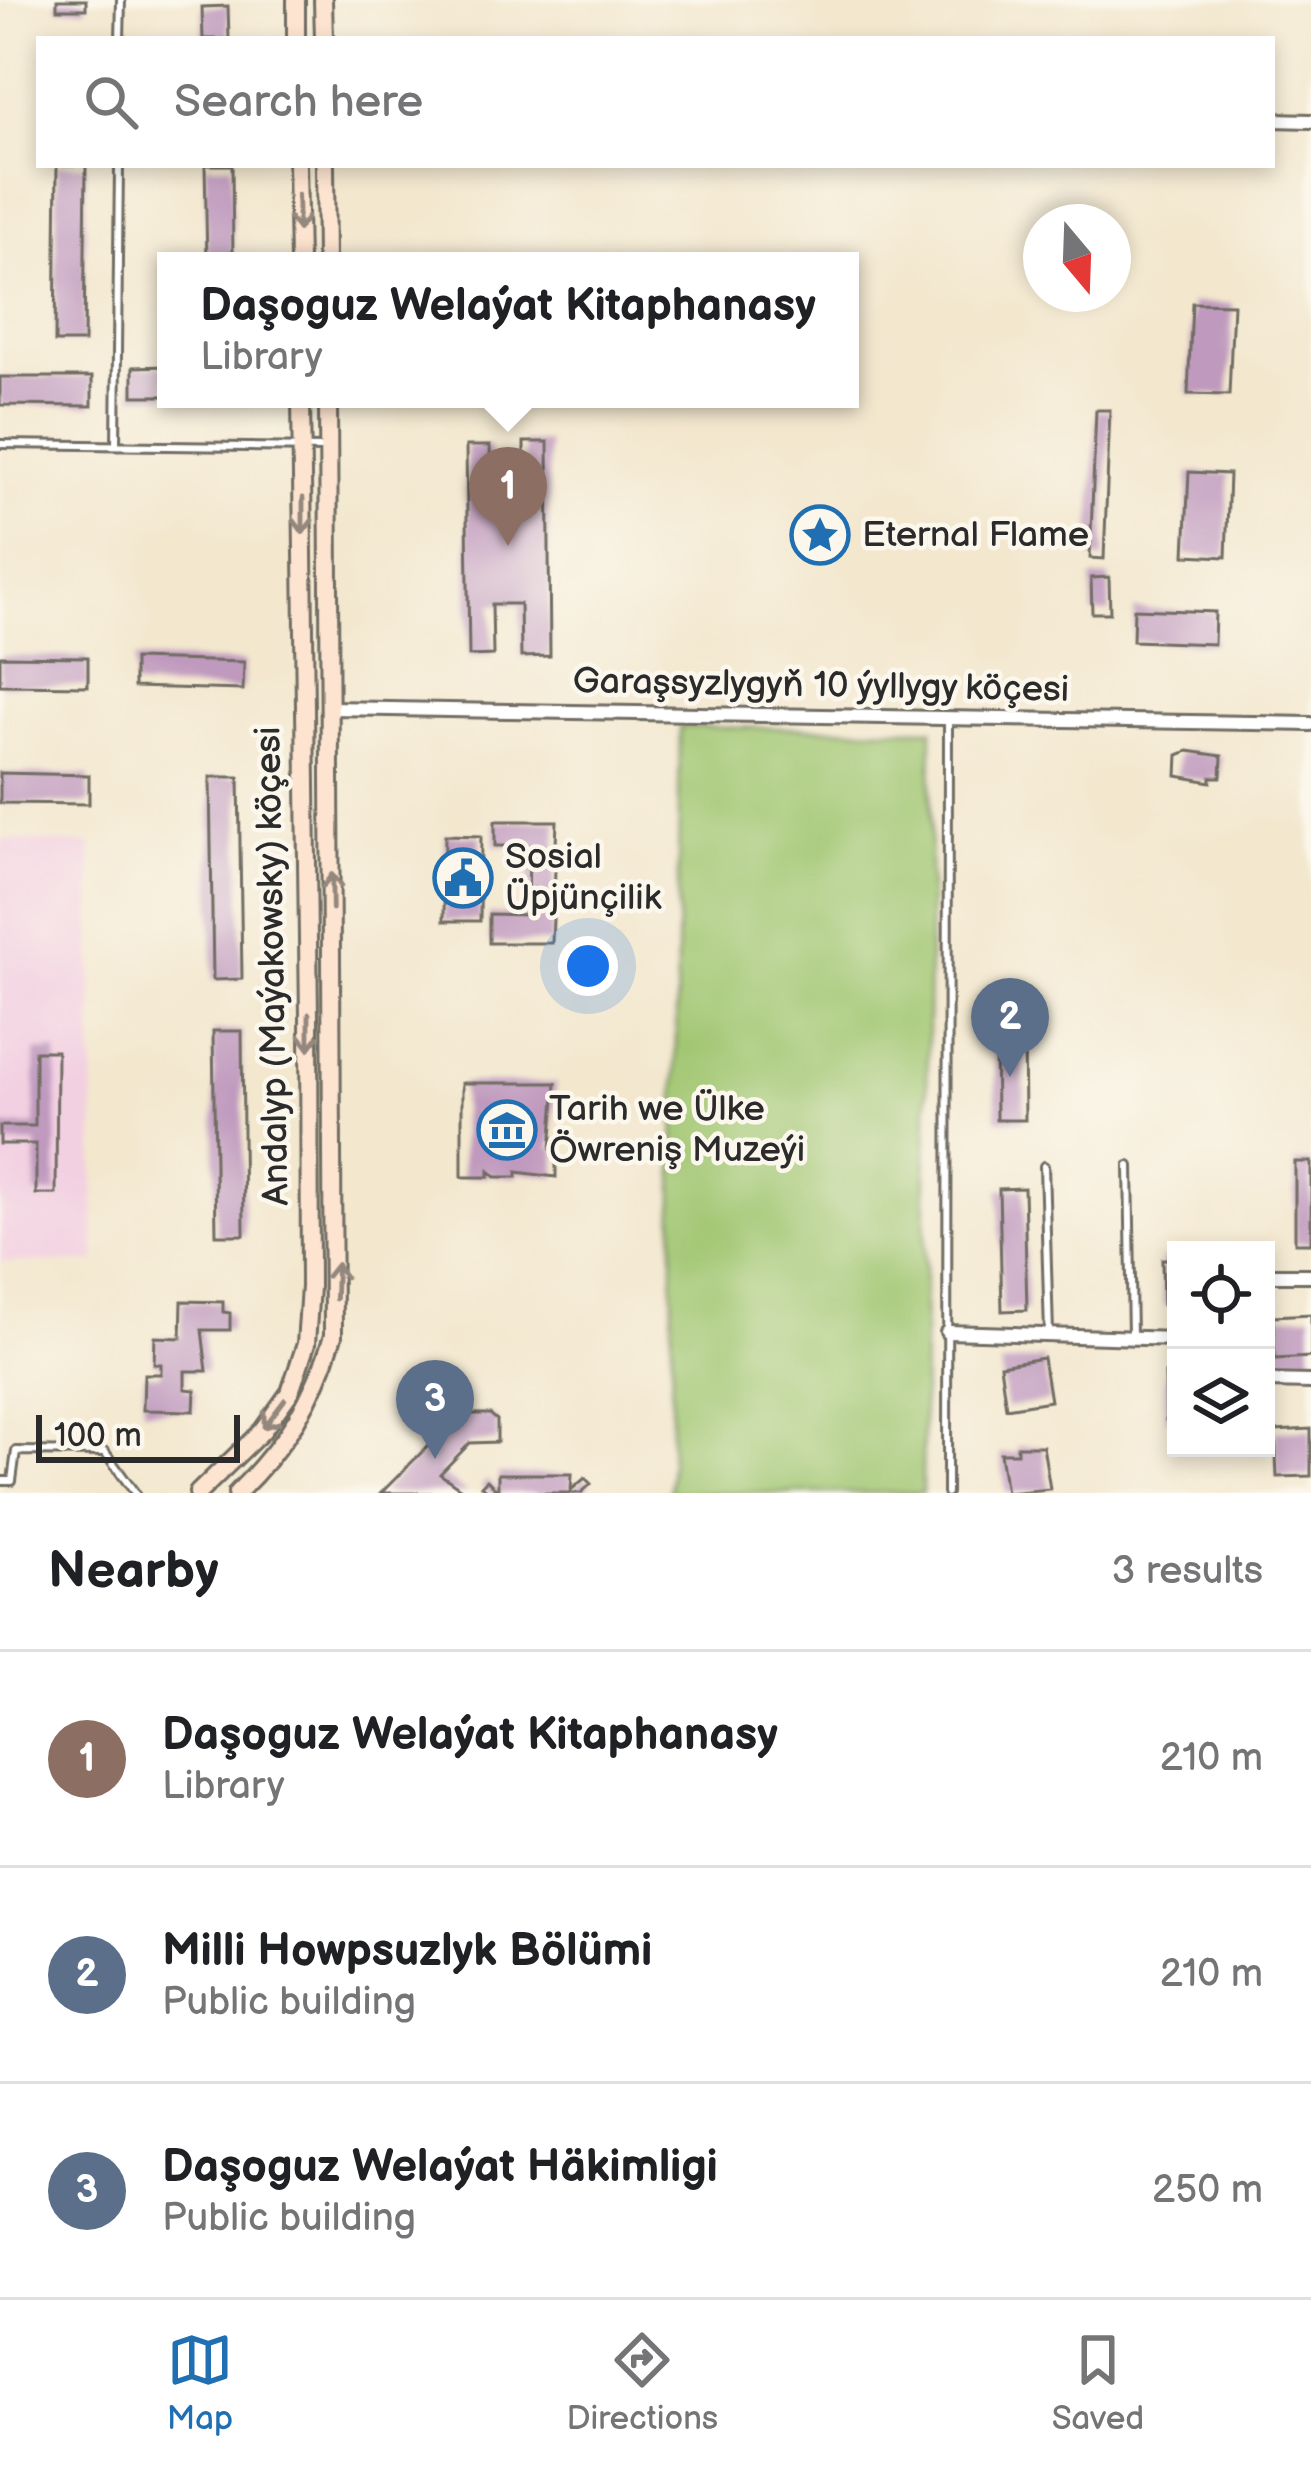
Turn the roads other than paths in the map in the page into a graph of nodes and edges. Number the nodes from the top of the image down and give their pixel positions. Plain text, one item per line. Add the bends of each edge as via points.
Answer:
1 (121, 0) edge
2 (296, 0) edge
3 (323, 0) edge
4 (120, 36) edge
5 (296, 36) edge
6 (324, 36) edge
7 (1275, 120) edge
8 (1311, 121) edge
9 (119, 168) edge
10 (297, 168) edge
11 (325, 168) edge
12 (298, 252) edge
13 (326, 252) edge
14 (301, 408) edge
15 (328, 408) edge
16 (0, 444) edge
17 (116, 445) junction
18 (302, 448) junction
19 (328, 448) junction
20 (330, 708) junction
21 (948, 718) junction
22 (1311, 724) edge
23 (1044, 1166) dead end
24 (1129, 1166) dead end
25 (1275, 1275) edge
26 (1311, 1275) edge
27 (947, 1332) junction
28 (1049, 1337) junction
29 (1167, 1339) edge
30 (1132, 1340) junction
31 (1275, 1381) edge
32 (1311, 1382) edge
33 (0, 1481) edge
34 (135, 1493) edge
35 (198, 1493) edge
36 (237, 1493) edge
37 (947, 1493) edge

1 - 4 lane
2 - 5 main road
3 - 6 main road
7 - 8 street
9 - 17 lane
10 -> 12 main road
11 - 13 main road
14 - 18 main road, Andalyp (Maýakowsky) köçesi
15 - 19 main road, Andalyp (Maýakowsky) köçesi
16 - 17 lane
17 - 18 lane
18 - 19 lane
18 -> 35 main road, Andalyp (Maýakowsky) köçesi via 305,1344 290,1392 262,1431
19 - 20 main road, Andalyp (Maýakowsky) köçesi
20 - 21 street, Garaşsyzlygyň 10 ýyllygy köçesi
36 -> 20 main road, Andalyp (Maýakowsky) köçesi via 297,1426 333,1336
21 - 22 street, Garaşsyzlygyň 10 ýyllygy köçesi
21 - 27 lane
23 - 28 lane
24 - 30 lane
25 - 26 street
27 - 28 street
27 - 37 lane
28 - 30 street
29 - 30 street
31 - 32 street
33 - 34 lane via 12,1481 16,1451 105,1452

